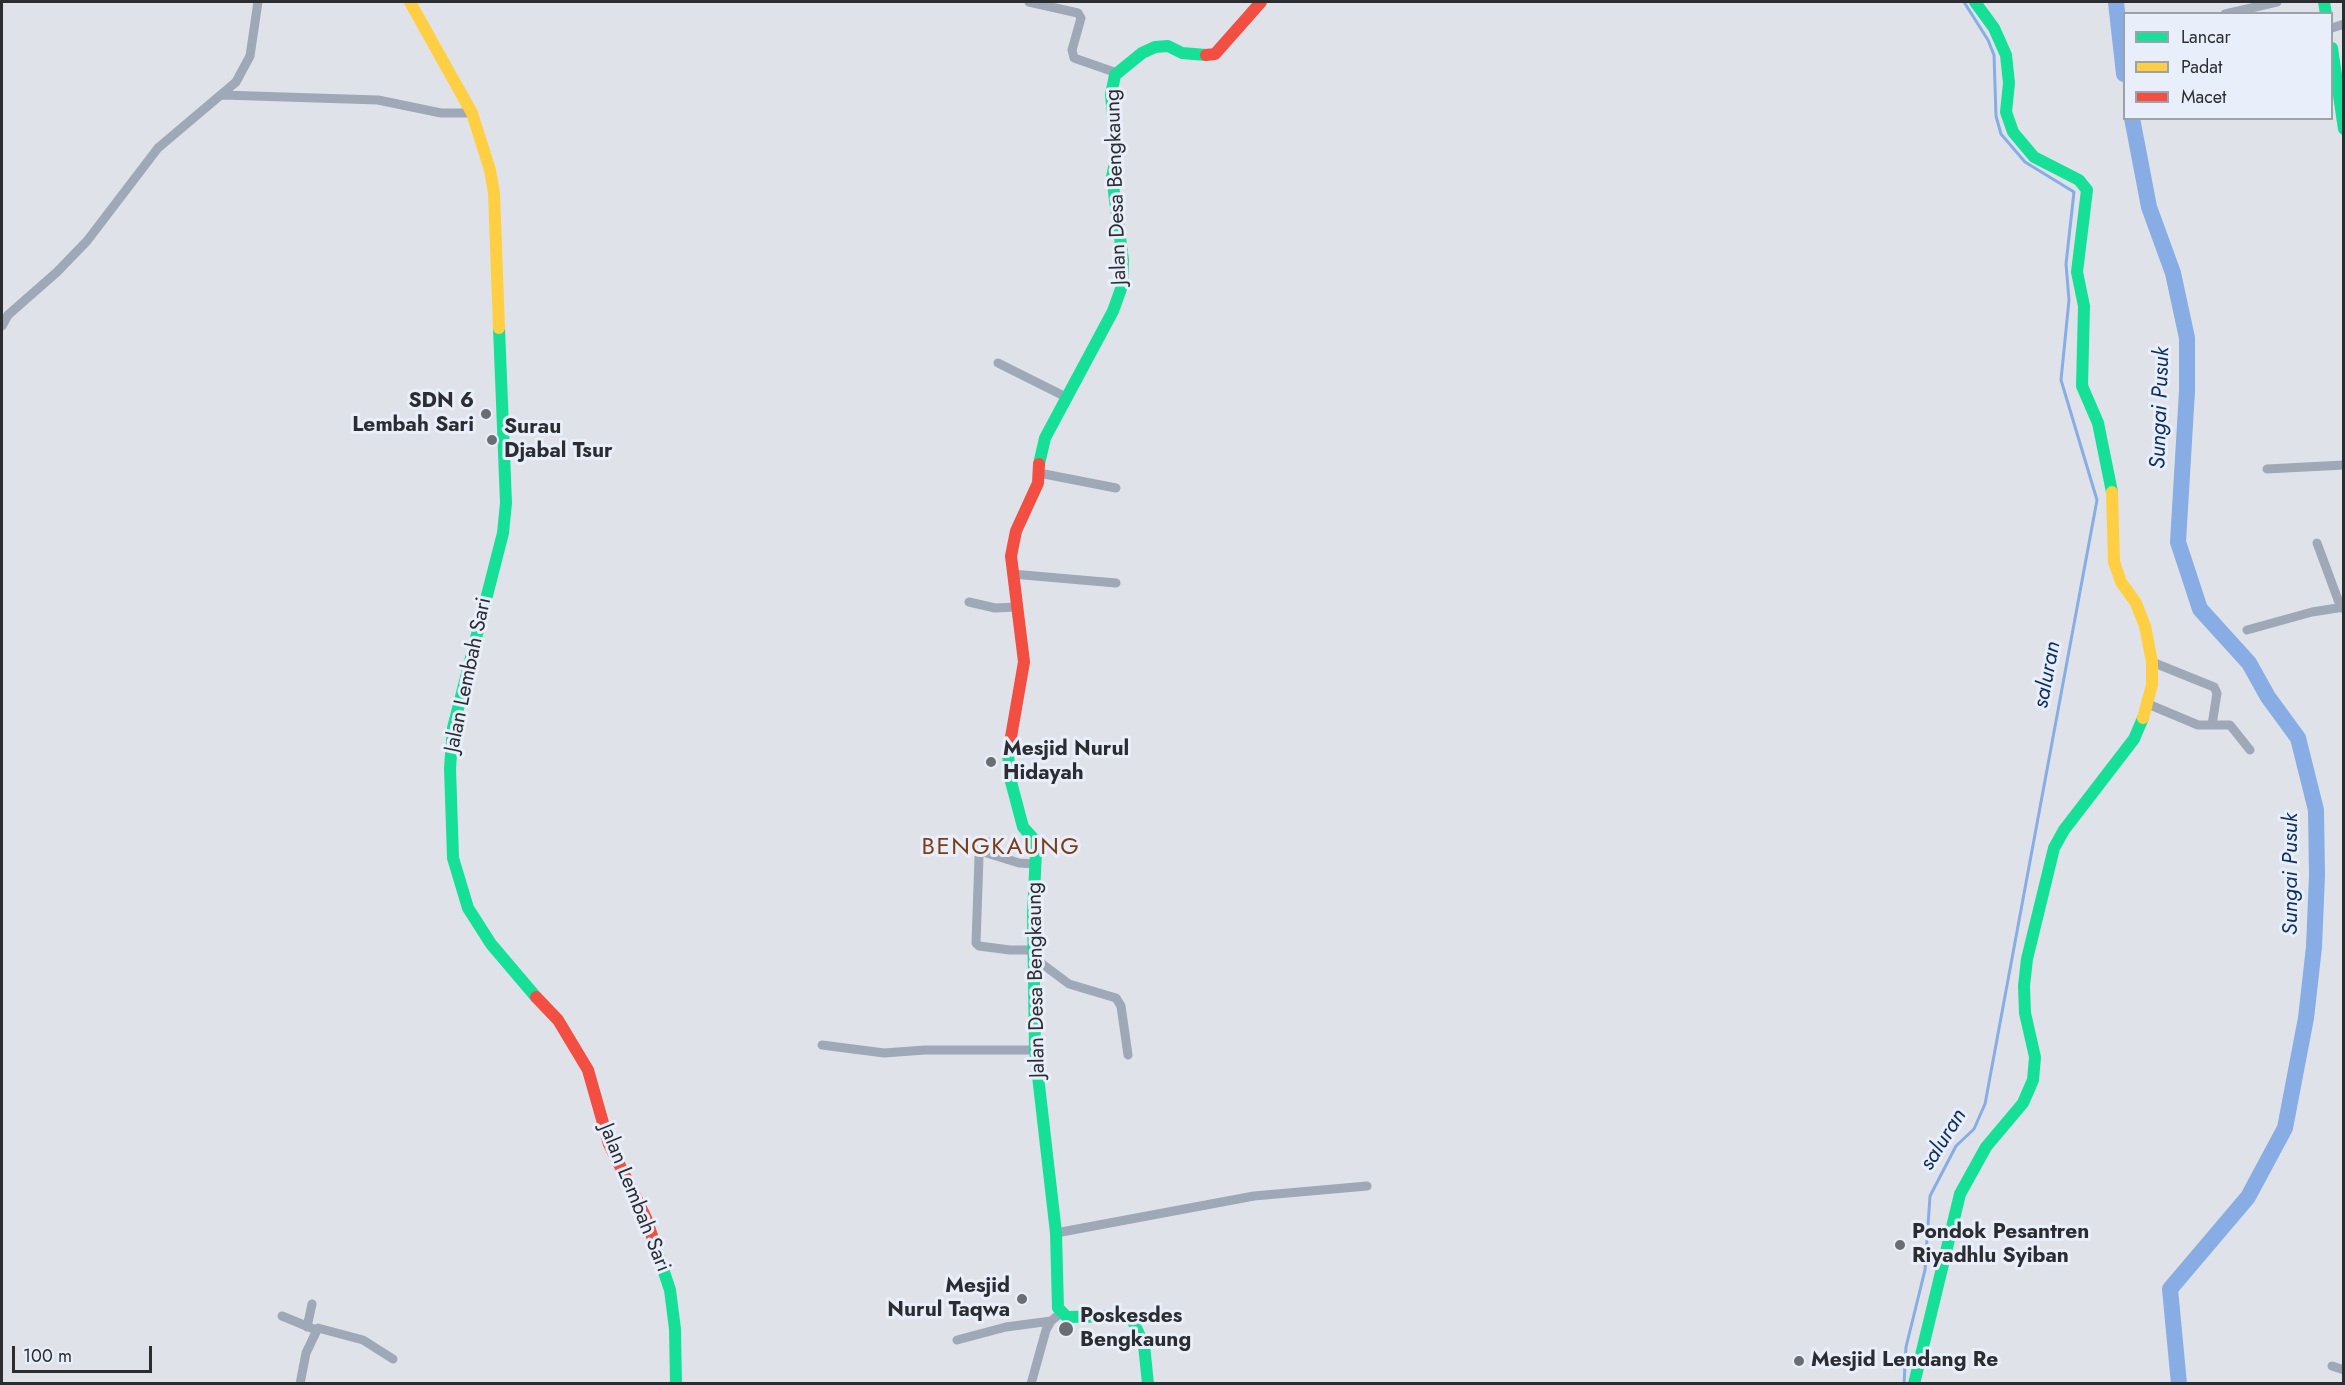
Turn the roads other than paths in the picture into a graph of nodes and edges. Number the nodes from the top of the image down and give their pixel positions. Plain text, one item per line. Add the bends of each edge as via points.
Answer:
1 (258, 2) edge
2 (410, 2) edge
3 (1029, 2) edge
4 (1261, 2) edge
5 (1975, 2) edge
6 (2277, 2) edge
7 (2234, 12) edge
8 (2333, 61) edge
9 (1117, 73) junction
10 (222, 95) junction
11 (472, 113) junction
12 (2343, 124) edge
13 (2, 326) edge
14 (998, 363) dead end
15 (1068, 398) junction
16 (2343, 465) edge
17 (2267, 469) dead end
18 (1039, 473) junction
19 (1116, 488) dead end
20 (2317, 543) dead end
21 (1012, 574) junction
22 (1116, 583) dead end
23 (969, 602) dead end
24 (1017, 607) junction
25 (2342, 608) edge
26 (2247, 630) dead end
27 (2152, 662) junction
28 (2148, 705) junction
29 (2212, 725) junction
30 (2250, 750) dead end
31 (989, 843) dead end
32 (980, 851) junction
33 (1036, 864) junction
34 (1033, 953) junction
35 (822, 1046) dead end
36 (1035, 1050) junction
37 (1128, 1055) dead end
38 (1368, 1186) dead end
39 (1056, 1233) junction
40 (312, 1304) dead end
41 (282, 1316) dead end
42 (1056, 1317) junction
43 (311, 1328) junction
44 (957, 1340) dead end
45 (393, 1359) dead end
46 (2332, 1366) dead end
47 (2343, 1370) edge
48 (300, 1383) edge
49 (676, 1383) edge
50 (1031, 1383) edge
51 (1148, 1383) edge
52 (1914, 1383) edge

1 - 10 street via 250,56 240,76
2 - 11 street, Jalan Lembah Sari
3 - 9 street via 1078,13 1081,18 1072,50 1074,58
4 - 9 street, Jalan Desa Bengkaung via 1215,54 1182,53 1160,46 1147,50
5 - 27 street via 1994,28 2006,55 2006,112 2013,132 2034,157 2079,180 2087,190 2077,272 2084,306 2082,386 2098,423 2112,492 2114,562 2141,614
6 - 7 street
8 - 12 street
9 - 15 street, Jalan Desa Bengkaung via 1111,95 1117,154 1112,177 1123,260 1122,286
10 - 11 street via 378,100 441,113
10 - 13 street via 149,157 87,241 8,315
11 - 49 street, Jalan Lembah Sari via 494,193 506,503 453,728 453,858 468,908 514,974 567,1032 588,1070 609,1144 646,1218 670,1290
14 - 15 street
15 - 18 street, Jalan Desa Bengkaung via 1045,438
16 - 17 street
18 - 19 street
18 - 21 street, Jalan Desa Bengkaung via 1013,540
20 - 25 street
21 - 22 street
21 - 24 street, Jalan Desa Bengkaung
23 - 24 street via 995,608
24 - 33 street, Jalan Desa Bengkaung via 1024,670 1009,734 1009,766 1019,815 1035,844
25 - 26 street
27 - 28 street
27 - 29 street via 2214,687 2217,693
28 - 29 street via 2198,725
28 - 52 street via 2134,739 2054,848 2025,972 2025,1013 2035,1057 2031,1087 2018,1112 1978,1158 1960,1194
29 - 30 street via 2232,726
31 - 32 street
32 - 33 street
32 - 34 street via 976,943
33 - 34 street, Jalan Desa Bengkaung
34 - 36 street, Jalan Desa Bengkaung
34 - 37 street via 1069,984 1116,998 1121,1006
35 - 36 street via 884,1053
36 - 39 street, Jalan Desa Bengkaung
38 - 39 street via 1254,1196
39 - 42 street, Jalan Desa Bengkaung
40 - 43 street
41 - 43 street
42 - 44 street
42 - 50 street via 1042,1340
42 - 51 street via 1130,1318 1141,1334
43 - 45 street via 363,1340
43 - 48 street
46 - 47 street

